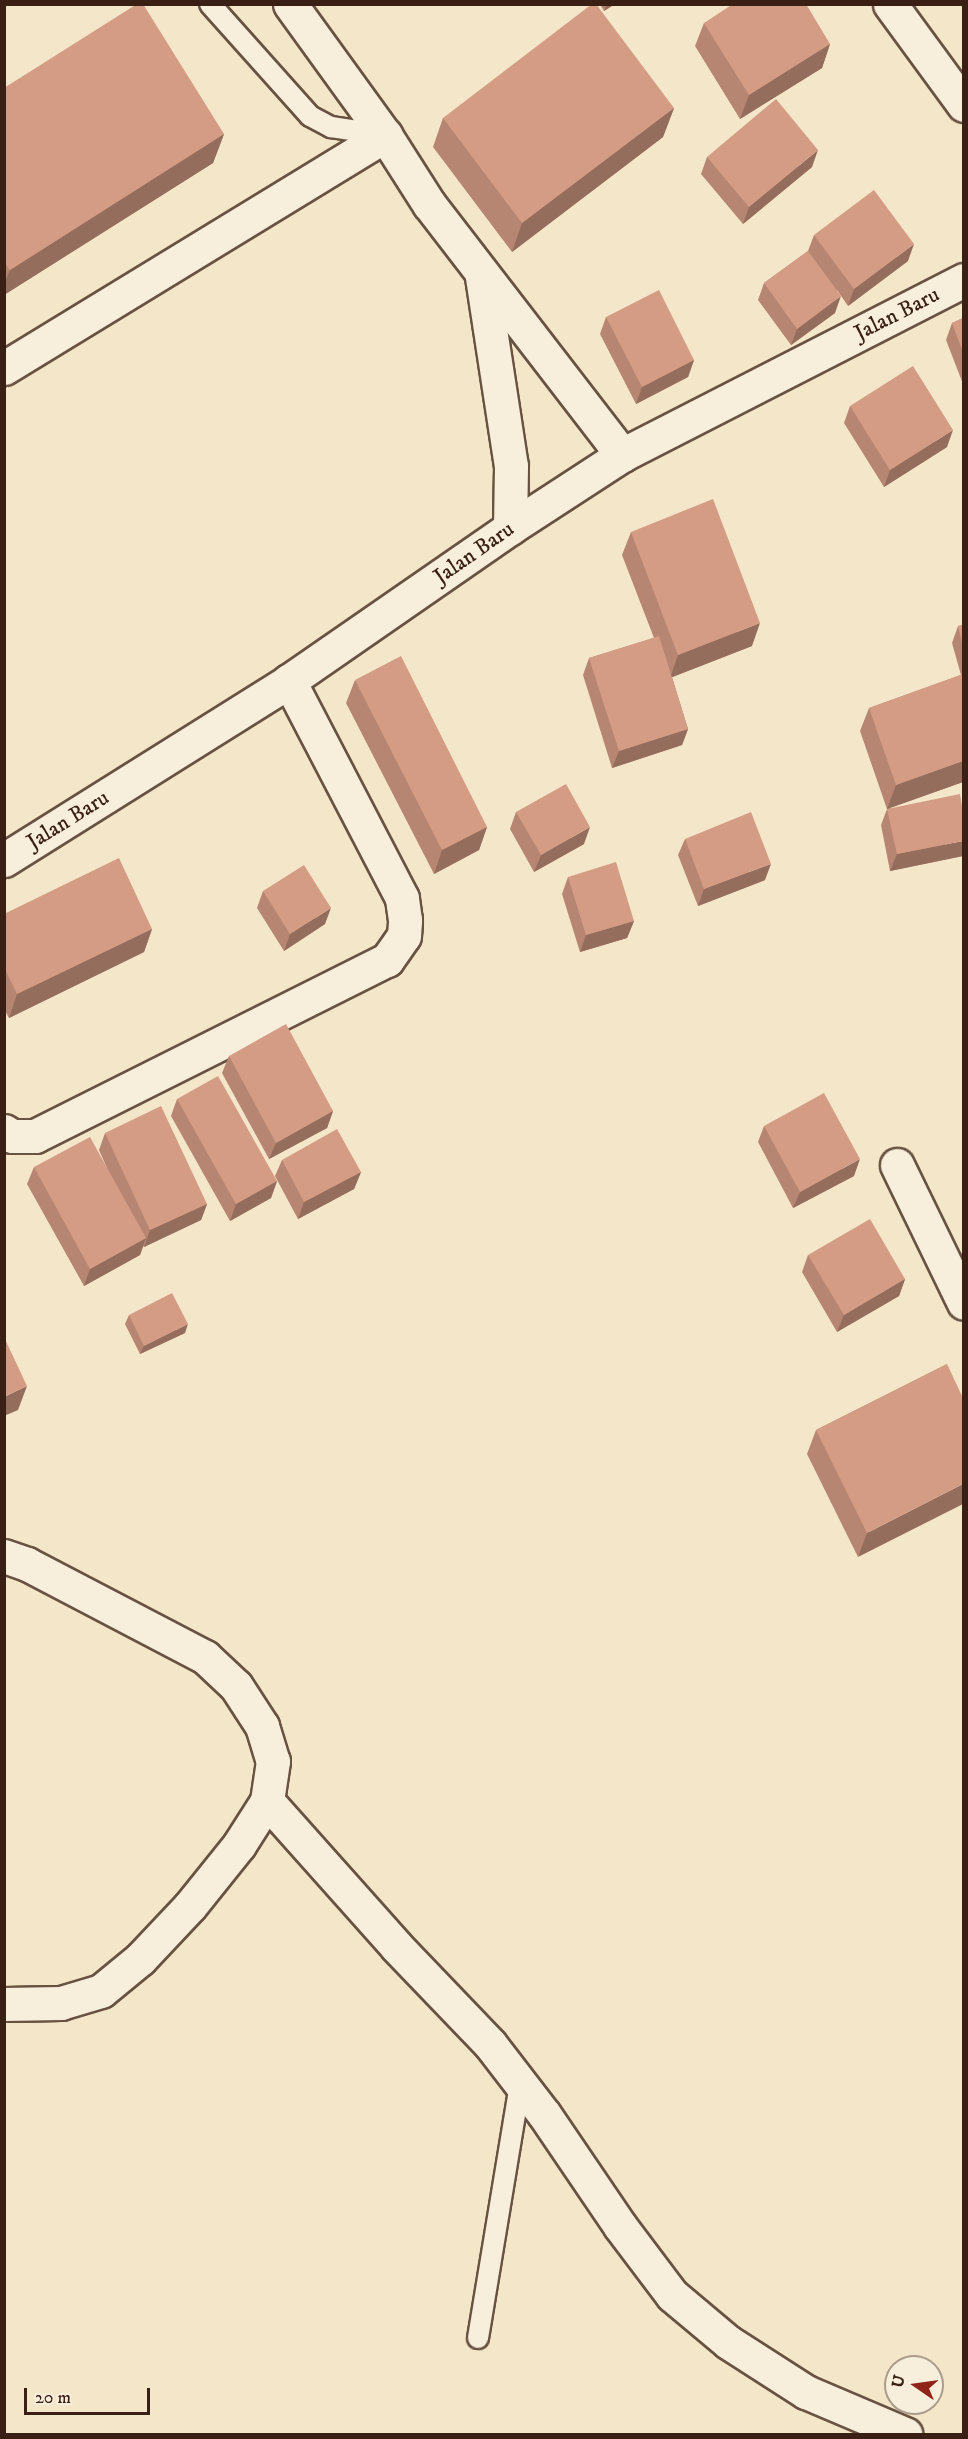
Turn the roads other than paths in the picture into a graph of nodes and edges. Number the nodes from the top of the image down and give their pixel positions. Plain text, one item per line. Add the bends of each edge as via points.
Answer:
1 (210, 4) edge
2 (290, 4) edge
3 (890, 4) edge
4 (963, 105) edge
5 (385, 135) junction
6 (482, 275) junction
7 (963, 280) edge
8 (4, 368) edge
9 (622, 455) junction
10 (510, 528) junction
11 (289, 681) junction
12 (4, 860) edge
13 (4, 1131) edge
14 (897, 1165) dead end
15 (963, 1303) edge
16 (4, 1557) edge
17 (267, 1801) junction
18 (4, 2004) edge
19 (520, 2085) junction
20 (478, 2338) dead end
21 (905, 2434) edge

1 - 5 lane via 310,116 331,127
2 - 5 street
3 - 4 street
5 - 6 street via 429,204
5 - 8 street
6 - 9 street
6 - 10 street via 510,455
7 - 9 street, Jalan Baru
9 - 10 street, Jalan Baru
10 - 11 street, Jalan Baru
11 - 12 street, Jalan Baru
11 - 13 street via 402,898 404,936 387,960 35,1136 12,1136
14 - 15 street
16 - 17 street via 27,1564 205,1657 236,1686 262,1726 273,1761
17 - 18 street via 239,1845 190,1906 140,1959 101,1991 61,2002
17 - 19 street via 396,1947 490,2044
19 - 20 lane
19 - 21 street via 672,2295 728,2342 806,2392

